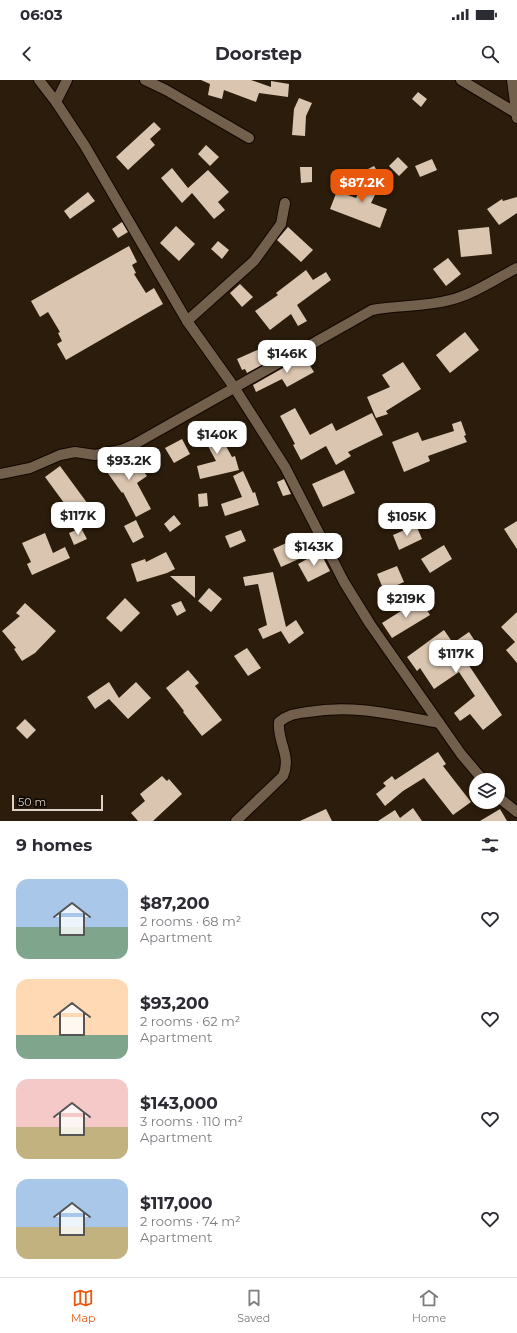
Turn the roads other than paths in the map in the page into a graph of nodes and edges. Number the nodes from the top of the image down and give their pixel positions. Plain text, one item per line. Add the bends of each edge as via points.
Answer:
1 (40, 80) edge
2 (67, 80) edge
3 (145, 80) edge
4 (461, 80) edge
5 (512, 80) edge
6 (56, 102) junction
7 (517, 116) edge
8 (249, 138) dead end
9 (285, 203) dead end
10 (517, 268) edge
11 (186, 320) junction
12 (234, 387) junction
13 (0, 474) edge
14 (439, 723) junction
15 (477, 773) edge
16 (505, 802) edge
17 (517, 812) edge
18 (236, 821) edge

1 - 6 street
2 - 6 street
3 - 8 street
4 - 7 street
5 - 7 street
6 - 11 street via 86,146
9 - 11 street via 281,224 254,261
10 - 12 street via 472,292 450,300 372,310
11 - 12 street
12 - 13 street via 121,450 96,455 75,452 60,455 30,468
12 - 14 street via 285,467 344,582
14 - 15 street
14 - 18 street via 366,710 325,709 287,716 279,722 278,730 286,757 286,768 282,776
16 - 17 street

